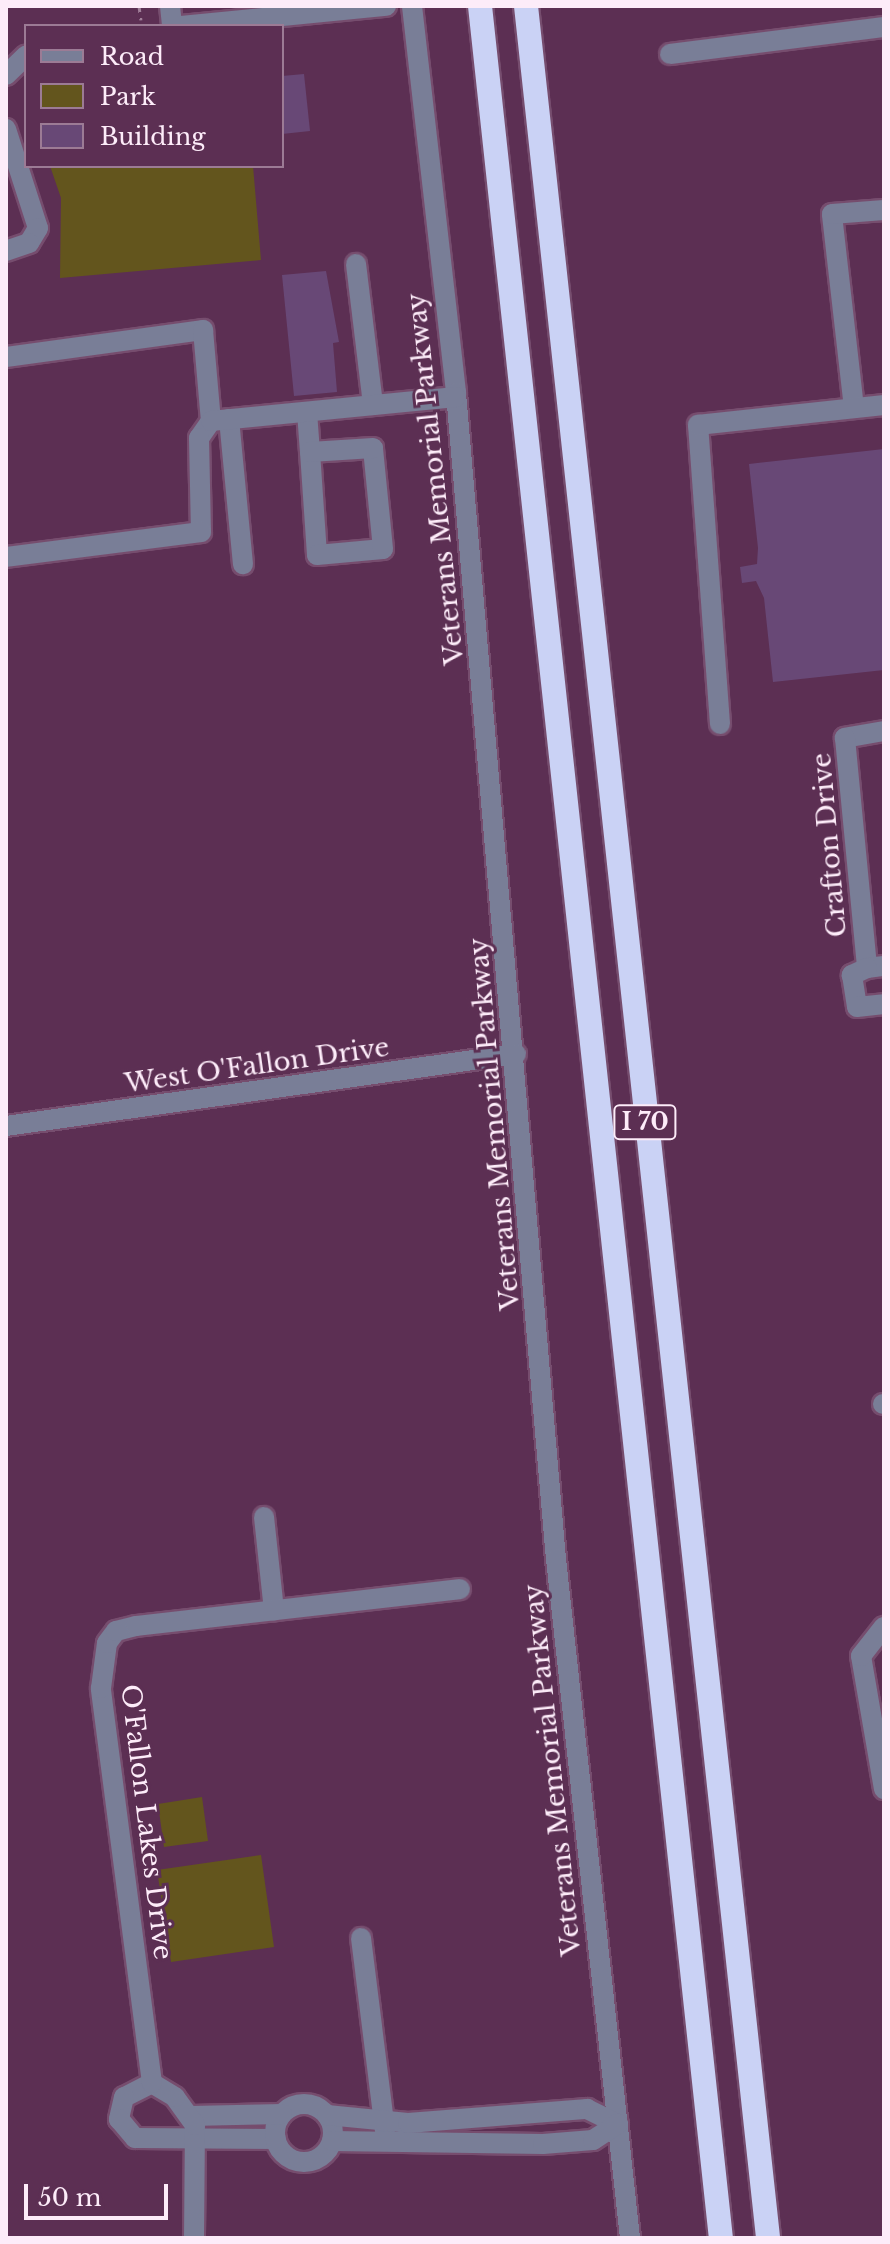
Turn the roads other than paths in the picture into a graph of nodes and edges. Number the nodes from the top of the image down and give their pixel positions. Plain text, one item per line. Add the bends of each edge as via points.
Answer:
1 (386, 6) edge
2 (412, 6) edge
3 (480, 6) edge
4 (526, 6) edge
5 (257, 12) edge
6 (192, 24) edge
7 (884, 27) edge
8 (670, 54) dead end
9 (24, 58) edge
10 (6, 75) edge
11 (6, 129) edge
12 (884, 210) edge
13 (6, 251) edge
14 (356, 264) dead end
15 (6, 357) edge
16 (456, 397) junction
17 (373, 405) junction
18 (884, 405) edge
19 (854, 408) junction
20 (307, 412) junction
21 (220, 420) junction
22 (310, 452) junction
23 (6, 557) edge
24 (243, 564) dead end
25 (720, 724) dead end
26 (884, 731) edge
27 (875, 967) edge
28 (884, 1004) edge
29 (516, 1054) junction
30 (6, 1126) edge
31 (264, 1517) dead end
32 (460, 1589) dead end
33 (274, 1610) junction
34 (884, 1627) edge
35 (884, 1789) edge
36 (361, 1938) dead end
37 (152, 2083) junction
38 (282, 2114) junction
39 (327, 2115) junction
40 (191, 2116) junction
41 (385, 2121) junction
42 (618, 2124) junction
43 (276, 2139) junction
44 (332, 2141) junction
45 (195, 2142) junction
46 (385, 2144) junction
47 (194, 2238) edge
48 (630, 2238) edge
49 (721, 2238) edge
50 (768, 2238) edge

1 - 5 street
2 - 16 street, Veterans Memorial Parkway
3 - 49 highway, I 70
4 - 50 highway, I 70
5 - 6 street
7 - 8 street
9 - 10 street
11 - 13 street via 38,228 29,243
12 - 19 street via 832,214
14 - 17 street
15 - 21 street via 203,330
16 - 17 street
16 - 29 street, Veterans Memorial Parkway
17 - 20 street
18 - 19 street
19 - 25 street via 698,425
20 - 21 street
20 - 22 street
21 - 23 street via 199,438 201,532
21 - 24 street
22 - 22 street via 317,555 383,549 373,448
26 - 27 street, Crafton Drive via 845,738
27 - 28 street via 852,975 857,1007
29 - 30 street, West O'Fallon Drive
29 - 42 street, Veterans Memorial Parkway via 556,1559
31 - 33 street
32 - 33 street, O'Fallon Lakes Drive
33 - 37 street, O'Fallon Lakes Drive via 136,1626 116,1631 107,1643 101,1688
34 - 35 street via 861,1656
36 - 41 street
37 - 40 street
37 - 45 street via 124,2097 119,2119 126,2132
38 - 39 street via 305,2104
38 - 40 street
38 - 43 street
39 - 41 street
39 - 44 street
40 - 45 street
41 - 42 street via 587,2109
41 - 46 street
42 - 46 street via 593,2140
42 - 48 street, Veterans Memorial Parkway
43 - 44 street via 286,2156 305,2162 322,2156
43 - 45 street
44 - 46 street
45 - 47 street

